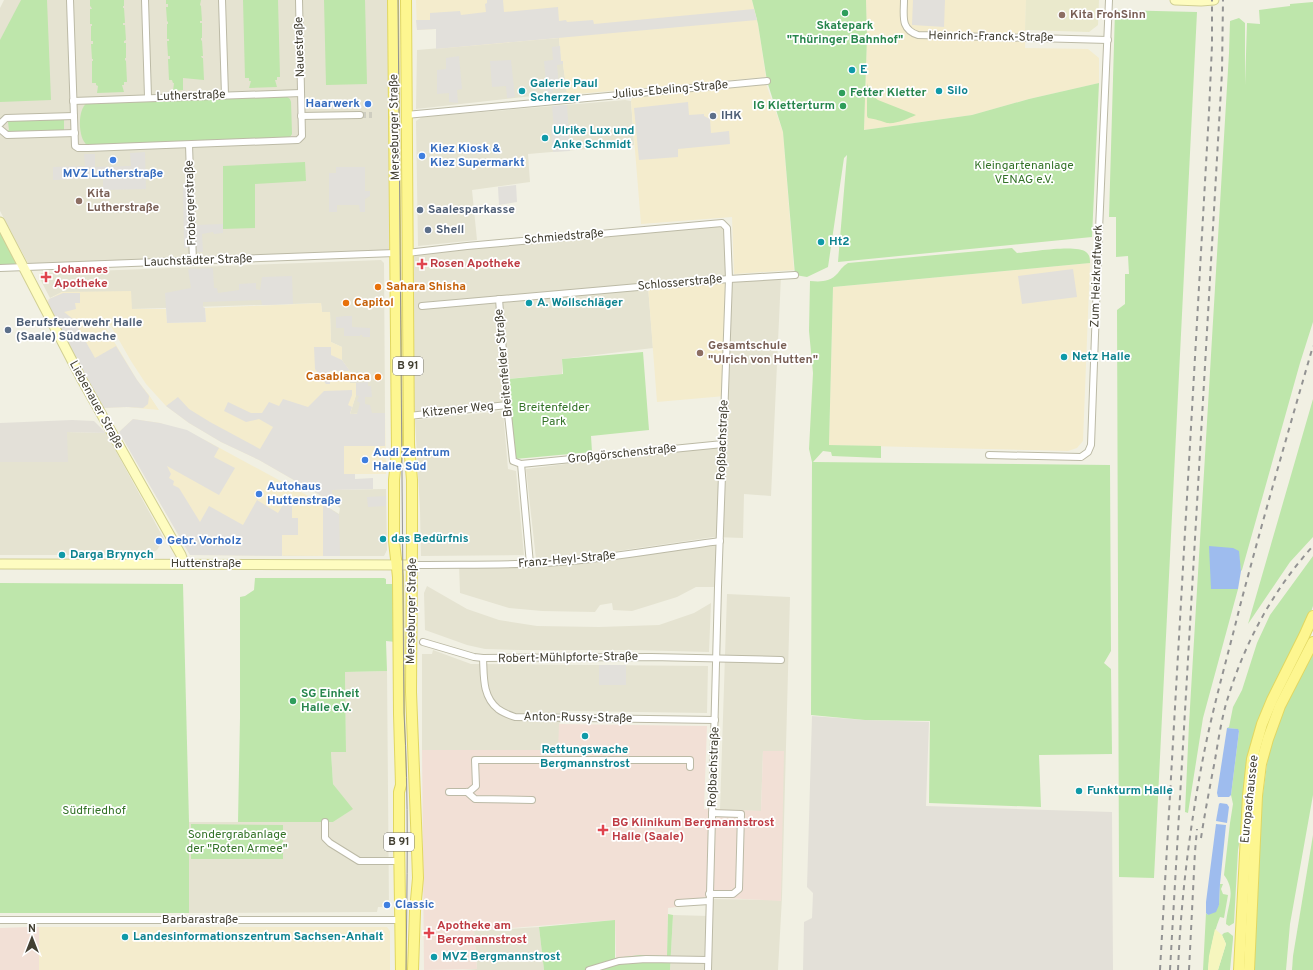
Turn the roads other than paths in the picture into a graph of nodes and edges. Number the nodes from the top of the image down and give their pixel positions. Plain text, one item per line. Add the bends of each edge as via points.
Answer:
1 (70, 0) edge
2 (145, 0) edge
3 (222, 0) edge
4 (299, 0) edge
5 (393, 0) edge
6 (406, 0) edge
7 (904, 0) edge
8 (1109, 0) edge
9 (1175, 0) edge
10 (1214, 0) edge
11 (1108, 40) junction
12 (767, 80) dead end
13 (301, 93) junction
14 (225, 95) junction
15 (148, 97) junction
16 (73, 100) junction
17 (360, 114) tunnel mouth
18 (406, 115) junction
19 (74, 116) junction
20 (301, 116) junction
21 (0, 124) edge
22 (0, 129) edge
23 (75, 133) junction
24 (190, 145) junction
25 (0, 222) edge
26 (722, 223) joint
27 (395, 253) junction
28 (407, 253) junction
29 (193, 262) junction
30 (24, 267) junction
31 (0, 268) edge
32 (795, 275) dead end
33 (729, 279) junction
34 (499, 299) junction
35 (422, 306) dead end
36 (507, 405) junction
37 (409, 416) junction
38 (723, 444) junction
39 (989, 455) dead end
40 (521, 464) junction
41 (720, 541) junction
42 (0, 564) edge
43 (184, 564) junction
44 (530, 564) junction
45 (396, 565) junction
46 (413, 565) junction
47 (1313, 616) edge
48 (423, 642) dead end
49 (1313, 642) edge
50 (483, 658) junction
51 (717, 660) junction
52 (781, 660) dead end
53 (715, 720) junction
54 (690, 767) dead end
55 (449, 792) dead end
56 (467, 792) junction
57 (532, 800) dead end
58 (712, 813) junction
59 (325, 822) dead end
60 (400, 862) junction
61 (710, 894) junction
62 (709, 901) junction
63 (678, 903) dead end
64 (0, 920) edge
65 (400, 920) junction
66 (708, 960) junction
67 (401, 970) edge
68 (413, 970) edge
69 (589, 970) edge
70 (708, 970) edge
71 (1238, 970) edge
72 (1249, 970) edge

1 - 16 street
2 - 15 street
3 - 14 street
4 - 13 street, Nauestraße
5 - 27 main road, Merseburger Straße / B 91
6 - 18 main road, Merseburger Straße / B 91
7 - 11 street, Heinrich-Franck-Straße via 905,26 911,33 918,35
8 - 11 street, Zum Heizkraftwerk
9 - 10 street
11 - 39 street, Zum Heizkraftwerk via 1091,446 1082,457
12 - 18 street, Julius-Ebeling-Straße
13 - 14 street, Lutherstraße
13 - 20 street
14 - 15 street, Lutherstraße
15 - 16 street, Lutherstraße
16 - 19 street
17 - 20 street
18 - 28 main road, Merseburger Straße / B 91
19 - 21 street via 6,118
19 - 23 street
20 - 24 street via 302,136 298,140
22 - 23 street via 7,135
23 - 24 street via 75,146 78,148
24 - 29 street, Frobergerstraße
25 - 30 street, Liebenauer Straße
26 - 28 street, Schmiedstraße
26 - 33 street, Roßbachstraße via 727,228
27 - 28 main road
27 - 29 street, Lauchstädter Straße
27 - 45 main road, Merseburger Straße / B 91
28 - 37 main road, Merseburger Straße / B 91
29 - 30 street, Lauchstädter Straße
30 - 31 street, Lauchstädter Straße
30 - 43 street, Liebenauer Straße via 81,378
32 - 33 street, Schlosserstraße
33 - 34 street, Schlosserstraße
33 - 38 street, Roßbachstraße
34 - 35 street, Schlosserstraße
34 - 36 street, Breitenfelder Straße
36 - 37 street, Kitzener Weg
36 - 40 street, Breitenfelder Straße via 513,461
37 - 46 main road, Merseburger Straße / B 91
38 - 40 street, Großgörschenstraße
38 - 41 street, Roßbachstraße
40 - 44 street, Breitenfelder Straße
41 - 44 street, Franz-Heyl-Straße via 583,560
41 - 51 street, Roßbachstraße
42 - 43 street, Huttenstraße
43 - 45 street, Huttenstraße
44 - 46 street, Franz-Heyl-Straße
45 - 46 street, Huttenstraße
45 - 60 main road, Merseburger Straße / B 91
46 - 68 main road, Merseburger Straße / B 91 via 411,692 418,878
47 - 71 main road, Europachaussee via 1272,700 1252,760
48 - 50 street, Robert-Mühlpforte-Straße
49 - 72 main road, Europachaussee via 1280,706 1261,764
50 - 51 street, Robert-Mühlpforte-Straße via 650,657
50 - 53 street, Anton-Russy-Straße via 486,694 497,708 514,717
51 - 52 street
51 - 53 street, Roßbachstraße
53 - 58 street, Roßbachstraße
54 - 56 street via 690,760 475,760 476,786
55 - 56 street
56 - 57 street via 475,800
58 - 61 street, Roßbachstraße
58 - 61 street via 741,814 739,889 733,894
59 - 60 street via 326,838 330,843 359,861
60 - 65 main road, Merseburger Straße / B 91
61 - 62 street, Roßbachstraße
62 - 63 street
62 - 66 street, Roßbachstraße
64 - 65 street, Barbarastraße
65 - 67 main road, Merseburger Straße / B 91
66 - 69 street via 619,961
66 - 70 street, Roßbachstraße

